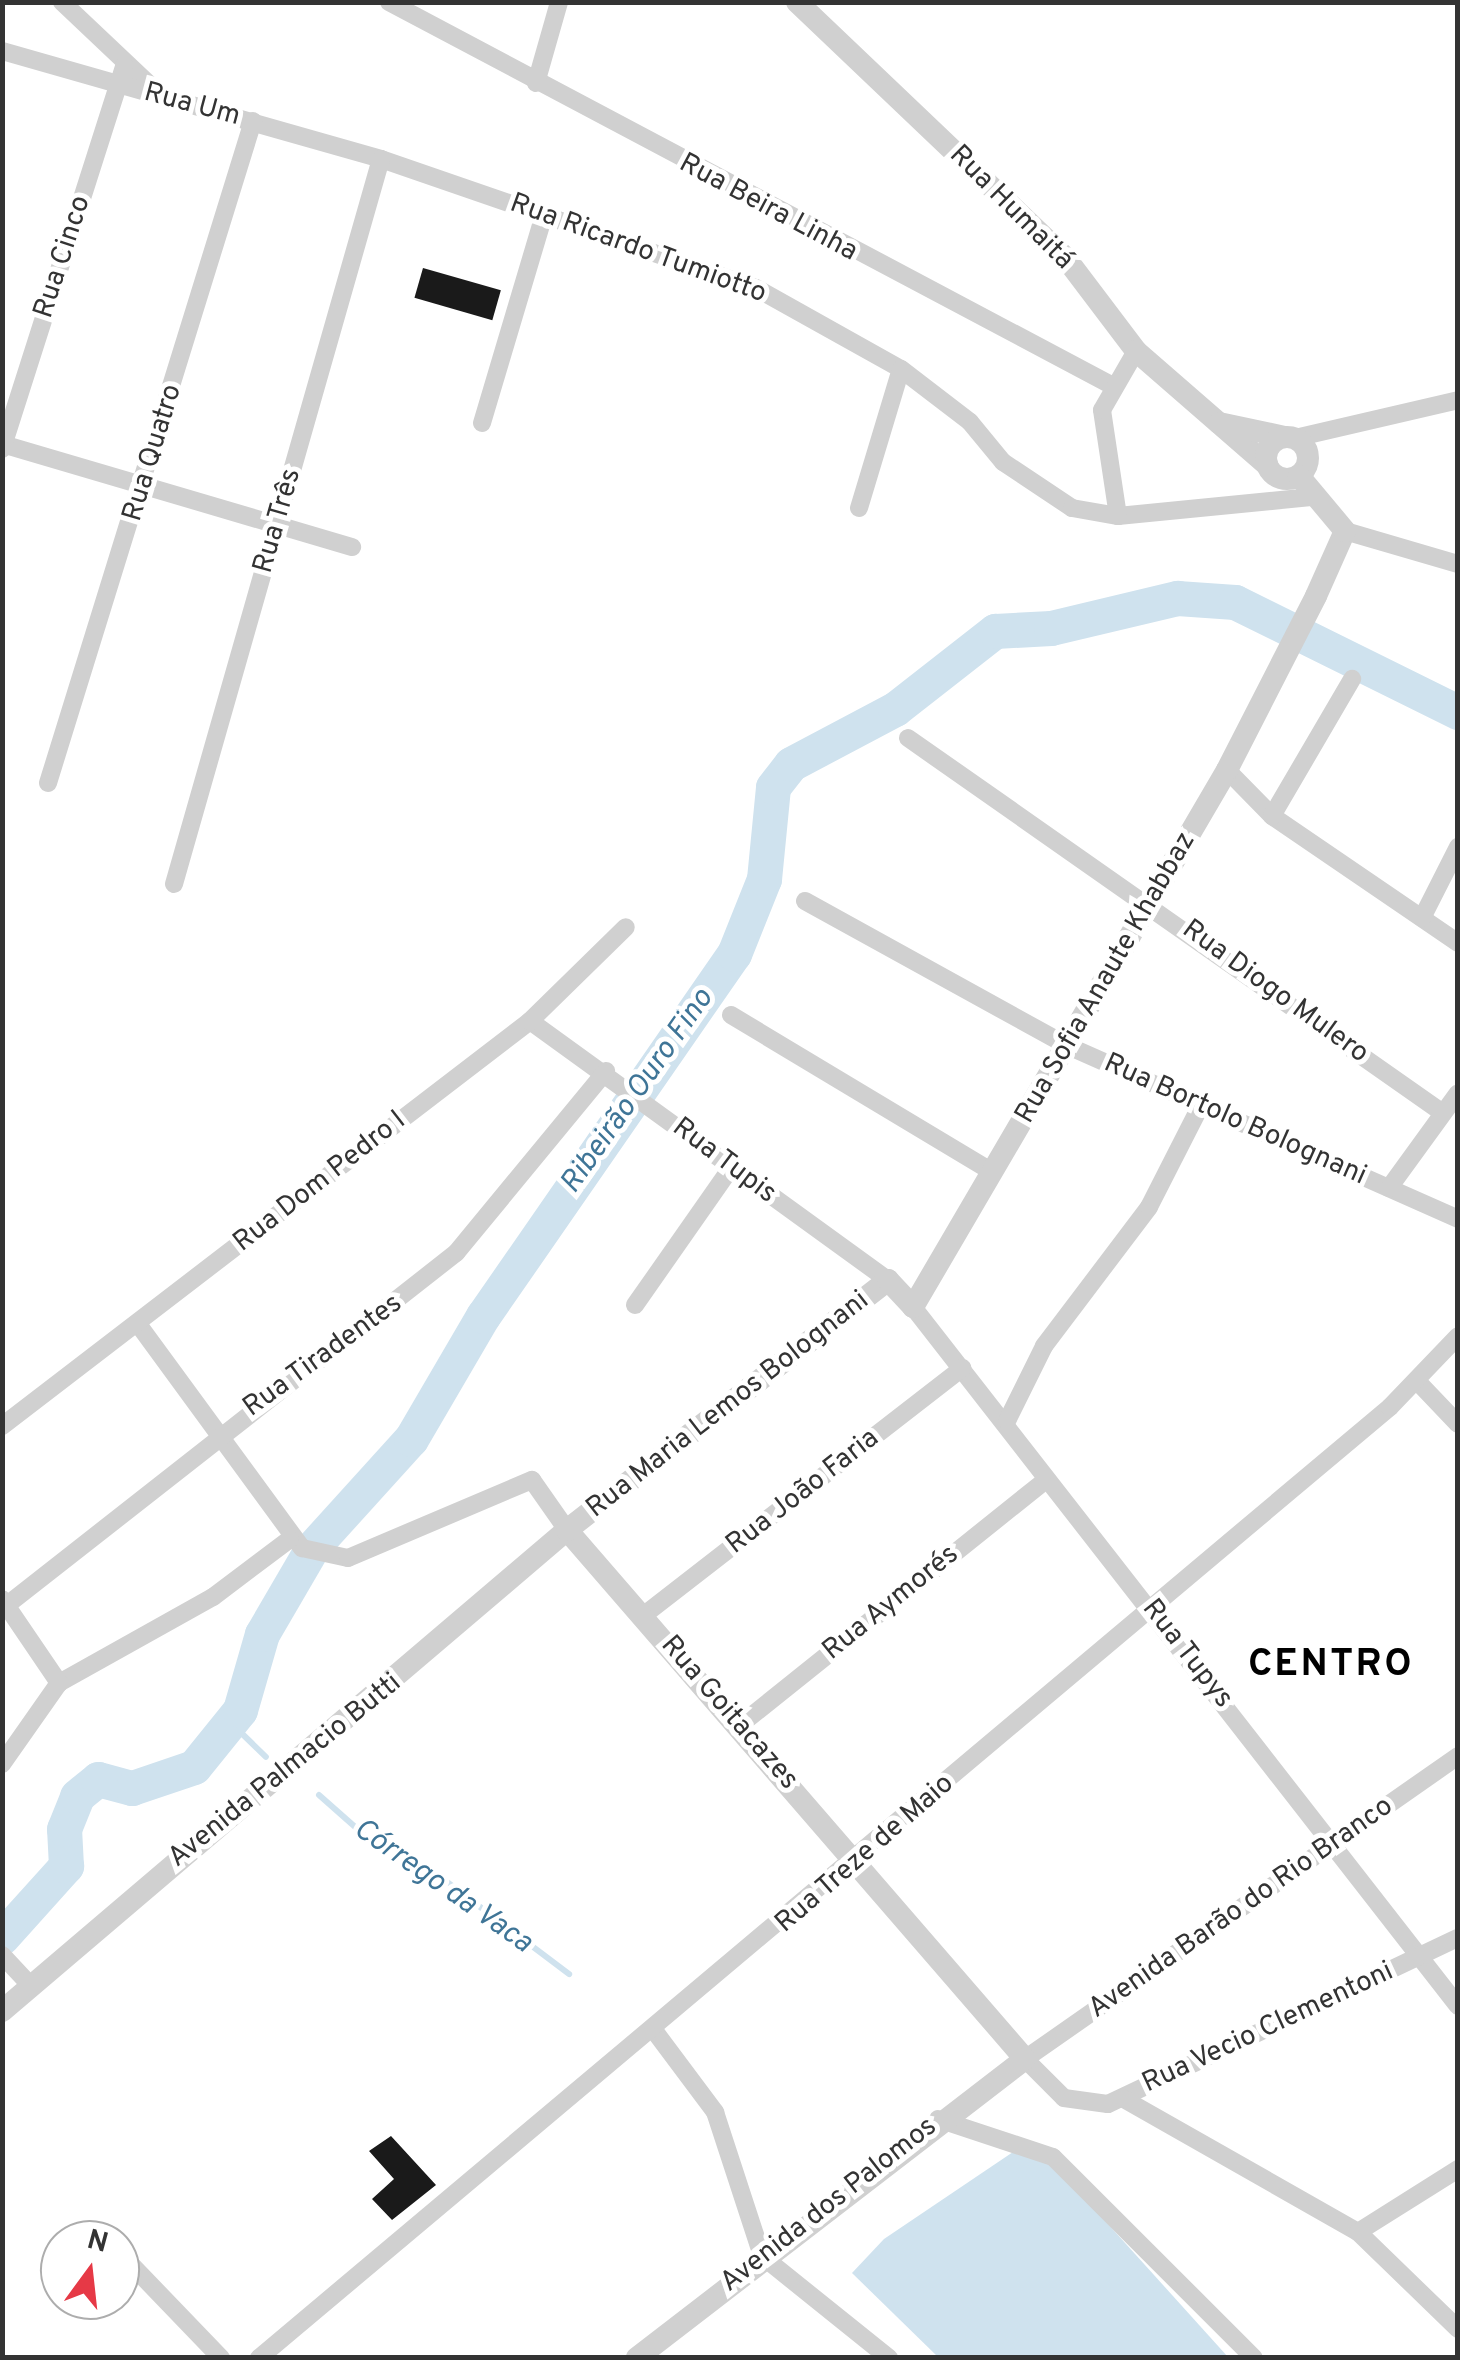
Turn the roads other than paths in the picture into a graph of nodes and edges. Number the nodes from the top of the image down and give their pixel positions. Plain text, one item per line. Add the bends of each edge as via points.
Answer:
1 (62, 2) edge
2 (389, 2) edge
3 (559, 2) edge
4 (797, 2) edge
5 (2, 51) edge
6 (124, 66) junction
7 (536, 83) junction
8 (118, 85) junction
9 (164, 98) junction
10 (252, 121) junction
11 (380, 159) junction
12 (545, 212) junction
13 (1136, 351) junction
14 (901, 369) junction
15 (1112, 386) junction
16 (1458, 400) edge
17 (1216, 422) junction
18 (482, 423) dead end
19 (1290, 437) junction
20 (3, 446) edge
21 (1267, 465) junction
22 (1299, 476) junction
23 (144, 485) junction
24 (1311, 497) junction
25 (859, 508) dead end
26 (1118, 516) junction
27 (277, 525) junction
28 (1345, 531) junction
29 (352, 546) dead end
30 (1458, 564) edge
31 (1352, 678) dead end
32 (908, 738) dead end
33 (1227, 770) junction
34 (48, 783) dead end
35 (1272, 816) junction
36 (1458, 848) edge
37 (174, 884) dead end
38 (805, 902) dead end
39 (1150, 902) junction
40 (1422, 918) junction
41 (626, 927) dead end
42 (1458, 942) edge
43 (731, 1015) dead end
44 (530, 1021) junction
45 (1068, 1046) junction
46 (613, 1077) junction
47 (1458, 1093) edge
48 (1201, 1106) junction
49 (1443, 1113) junction
50 (731, 1168) junction
51 (992, 1172) junction
52 (1389, 1188) junction
53 (1458, 1219) edge
54 (888, 1280) junction
55 (636, 1305) dead end
56 (912, 1307) junction
57 (138, 1324) junction
58 (1458, 1336) edge
59 (962, 1368) junction
60 (1417, 1381) junction
61 (1007, 1421) junction
62 (1458, 1424) edge
63 (2, 1426) edge
64 (213, 1435) junction
65 (1042, 1482) junction
66 (567, 1530) junction
67 (296, 1543) junction
68 (5, 1602) edge
69 (1152, 1608) junction
70 (644, 1615) junction
71 (59, 1683) junction
72 (740, 1725) junction
73 (1458, 1756) edge
74 (2, 1764) edge
75 (1335, 1844) junction
76 (858, 1860) junction
77 (1458, 1938) edge
78 (2, 1955) edge
79 (1421, 1956) junction
80 (30, 1986) junction
81 (1458, 2006) edge
82 (2, 2010) edge
83 (656, 2032) junction
84 (1025, 2059) junction
85 (1122, 2098) junction
86 (1076, 2103) joint
87 (938, 2119) junction
88 (1458, 2169) edge
89 (1358, 2232) junction
90 (762, 2256) junction
91 (140, 2274) edge
92 (1458, 2328) edge
93 (221, 2358) edge
94 (259, 2358) edge
95 (637, 2358) edge
96 (889, 2358) edge
97 (1254, 2358) edge

1 - 6 street
2 - 7 street, Rua Beira Linha
3 - 7 street
4 - 13 street, Rua Humaitá via 1065,256
5 - 8 street, Rua Um
6 - 8 street, Rua Cinco
6 - 9 street
7 - 15 street, Rua Beira Linha
8 - 9 street, Rua Um
8 - 20 street, Rua Cinco
9 - 10 street, Rua Um
10 - 11 street, Rua Um
10 - 23 street, Rua Quatro
11 - 12 street, Rua Ricardo Tumiotto
11 - 27 street, Rua Três
12 - 14 street, Rua Ricardo Tumiotto via 756,288
12 - 18 street
13 - 15 street
13 - 17 street, Rua Humaitá
14 - 25 street
14 - 26 street, Rua Ricardo Tumiotto via 1037,489
15 - 26 street via 1102,410
16 - 19 street, Rua Humaitá
17 - 19 street, Rua Humaitá
17 - 21 street, Rua Humaitá
19 - 21 street via 1269,447
19 - 22 street via 1309,461
20 - 23 street
21 - 22 street, Rua Humaitá via 1280,478
22 - 24 street
23 - 27 street
23 - 34 street, Rua Quatro
24 - 26 street, Rua Ricardo Tumiotto
24 - 28 street
27 - 29 street
27 - 37 street, Rua Três
28 - 30 street
28 - 33 street, Rua Sofia Anaute Khabbaz
31 - 35 street
32 - 39 street, Rua Diogo Mulero
33 - 35 street
33 - 39 street, Rua Sofia Anaute Khabbaz
35 - 40 street
36 - 40 street
38 - 45 street, Rua Bortolo Bolognani
39 - 45 street, Rua Sofia Anaute Khabbaz
39 - 49 street, Rua Diogo Mulero
40 - 42 street
41 - 44 street, Rua Dom Pedro I
43 - 51 street
44 - 46 street, Rua Tupis
44 - 57 street, Rua Dom Pedro I
45 - 48 street, Rua Bortolo Bolognani
45 - 51 street, Rua Sofia Anaute Khabbaz
46 - 50 street, Rua Tupis
46 - 64 street, Rua Tiradentes via 456,1253
47 - 49 street
48 - 52 street, Rua Bortolo Bolognani
48 - 61 street via 1150,1206 1044,1346
49 - 52 street
50 - 54 street, Rua Tupis
50 - 55 street
51 - 56 street, Rua Sofia Anaute Khabbaz
52 - 53 street, Rua Bortolo Bolognani
54 - 56 street, Rua Tupis
54 - 66 street, Rua Maria Lemos Bolognani
56 - 59 street, Rua Tupys
57 - 63 street, Rua Dom Pedro I
57 - 64 street
58 - 60 street, Rua Treze de Maio
59 - 61 street, Rua Tupys
59 - 70 street, Rua João Faria
60 - 62 street
60 - 69 street, Rua Treze de Maio
61 - 65 street, Rua Tupys
64 - 67 street
64 - 68 street, Rua Tiradentes
65 - 69 street, Rua Tupys
65 - 72 street, Rua Aymorés
66 - 67 street, Rua Goitacazes via 545,1487 521,1481 333,1561
66 - 70 street, Rua Goitacazes
66 - 80 street, Avenida Palmacio Butti
67 - 71 street
68 - 71 street
69 - 75 street, Rua Tupys
69 - 76 street, Rua Treze de Maio
70 - 72 street, Rua Goitacazes
71 - 74 street
72 - 76 street, Rua Goitacazes
73 - 75 street, Avenida Barão do Rio Branco
75 - 79 street, Rua Tupys
75 - 84 street, Avenida Barão do Rio Branco
76 - 83 street, Rua Treze de Maio
76 - 84 street, Rua Goitacazes
77 - 79 street, Rua Vecio Clementoni
78 - 80 street
79 - 81 street, Rua Tupys
79 - 85 street, Rua Vecio Clementoni
80 - 82 street, Avenida Palmacio Butti
83 - 90 street via 716,2112
83 - 94 street, Rua Treze de Maio
84 - 86 street, Rua Goitacazes
84 - 87 street, Avenida dos Palomos
85 - 86 street, Rua Vecio Clementoni
85 - 89 street
87 - 90 street, Avenida dos Palomos
87 - 97 street via 1052,2158
88 - 89 street
89 - 92 street
90 - 95 street, Avenida dos Palomos
90 - 96 street
91 - 93 street

